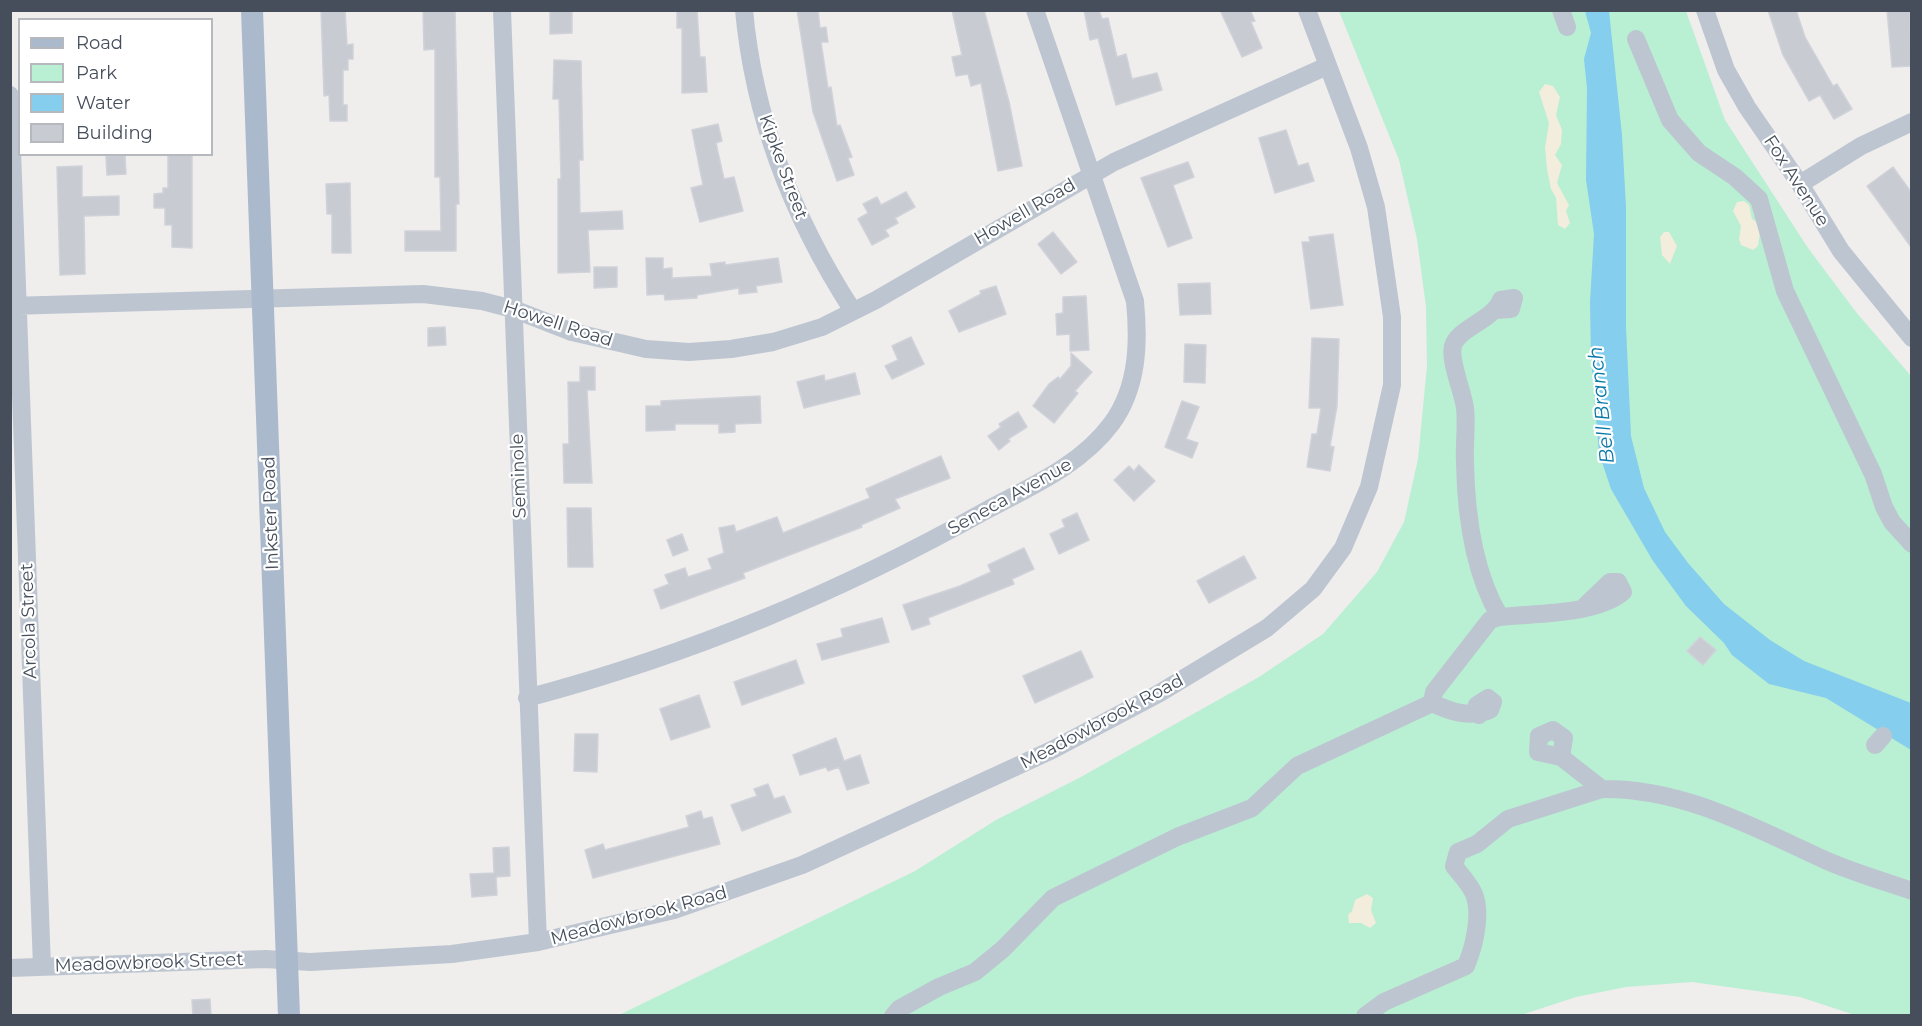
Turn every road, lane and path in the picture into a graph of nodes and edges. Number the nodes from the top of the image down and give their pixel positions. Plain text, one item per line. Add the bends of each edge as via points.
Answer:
1 (252, 10) edge
2 (502, 10) edge
3 (744, 10) edge
4 (1035, 10) edge
5 (1307, 10) edge
6 (1706, 10) edge
7 (1636, 39) dead end
8 (1327, 66) junction
9 (10, 95) edge
10 (1911, 122) edge
11 (1090, 174) junction
12 (1800, 184) junction
13 (262, 298) junction
14 (14, 305) edge
15 (513, 309) junction
16 (1496, 310) dead end
17 (853, 311) junction
18 (1911, 338) edge
19 (1911, 544) edge
20 (1582, 609) dead end
21 (1500, 617) junction
22 (527, 698) junction
23 (1432, 703) junction
24 (1479, 715) dead end
25 (1561, 757) dead end
26 (1602, 789) junction
27 (1911, 891) edge
28 (538, 942) junction
29 (287, 962) junction
30 (42, 967) junction
31 (10, 968) edge
32 (289, 1016) edge
33 (893, 1016) edge
34 (1365, 1016) edge

1 - 13 main road, Inkster Road
2 - 15 street, Seminole
3 - 17 street, Kipke Street via 758,97 777,161 808,234
4 - 11 street, Seneca Avenue
5 - 8 street, Meadowbrook Road
6 - 12 street, Fox Avenue via 1726,70
7 - 19 street via 1670,120 1699,153 1736,177 1760,199 1785,291 1873,474 1884,507
8 - 11 street, Howell Road
8 - 28 street, Meadowbrook Road via 1359,148 1376,207 1389,286 1393,351 1392,386 1370,487 1343,548 1313,589 1267,628 1158,694 933,807 802,866 732,892
9 - 14 street, Arcola Street
10 - 12 street via 1861,146
11 - 17 street, Howell Road
11 - 22 street, Seneca Avenue via 1129,278 1138,331 1135,366 1126,396 1113,421 1092,446 1064,468 906,555 837,588 675,654
12 - 18 street, Fox Avenue via 1841,251
13 - 14 street, Howell Road
13 - 15 street, Howell Road via 423,294
13 - 29 main road, Inkster Road
14 - 30 street, Arcola Street
15 - 17 street, Howell Road via 605,342 689,352 773,342 822,327
15 - 22 street, Seminole
16 - 21 street via 1455,340 1452,350 1465,407 1465,465 1474,556
20 - 21 street
21 - 23 street via 1490,620 1434,692
22 - 28 street, Seminole
23 - 24 street via 1451,712
23 - 33 street via 1297,766 1252,808 1177,837 1053,898 975,972 939,987
25 - 26 street
26 - 27 street via 1672,796 1748,824 1827,861
26 - 34 street via 1508,819 1477,844 1458,852 1454,866 1474,894 1476,909 1473,948 1467,966 1384,1002
28 - 29 street, Meadowbrook Road via 452,954
29 - 30 street, Meadowbrook Street via 266,959
29 - 32 main road, Inkster Road
30 - 31 street, Meadowbrook Street

